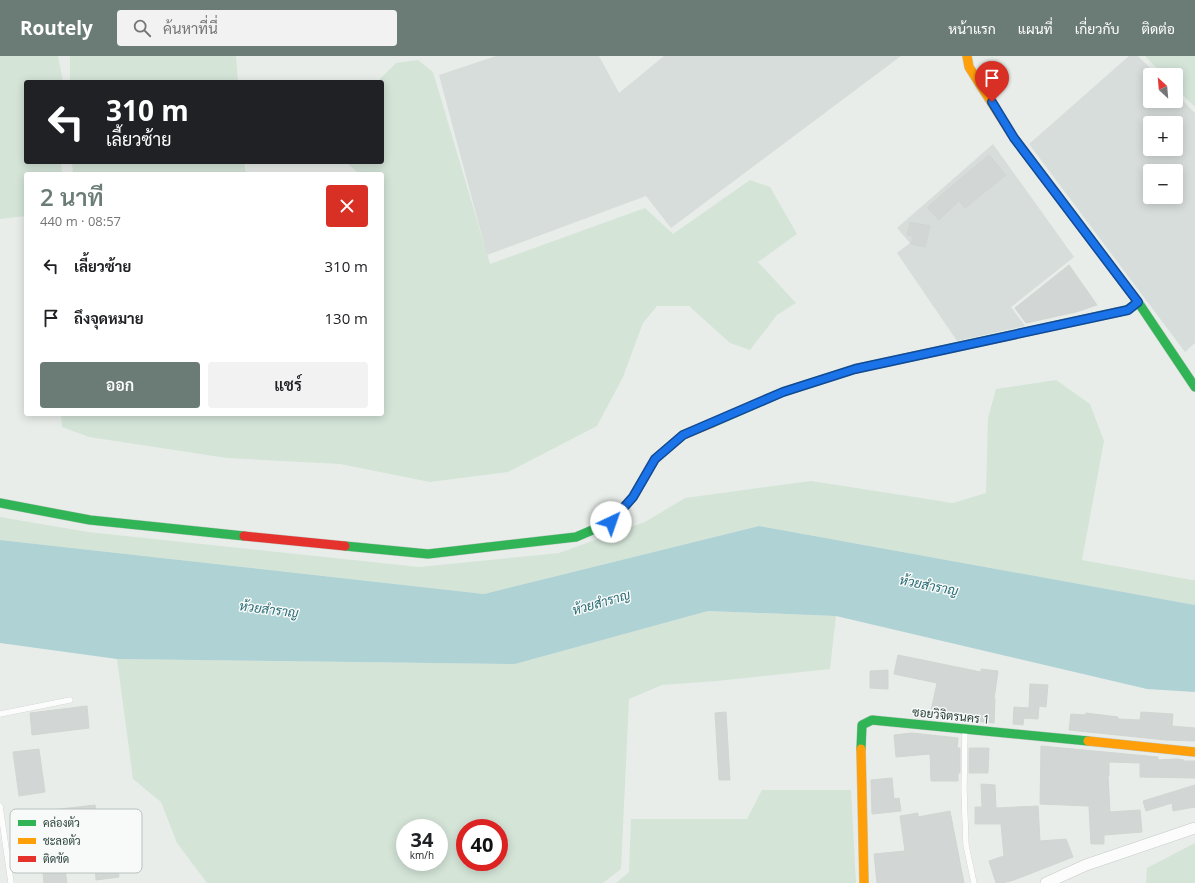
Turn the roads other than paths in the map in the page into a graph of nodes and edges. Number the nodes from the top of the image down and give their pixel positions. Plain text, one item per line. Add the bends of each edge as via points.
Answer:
1 (957, 56) edge
2 (967, 56) edge
3 (969, 67) junction
4 (1138, 302) junction
5 (1195, 387) edge
6 (0, 503) edge
7 (70, 700) dead end
8 (0, 714) edge
9 (965, 729) junction
10 (1195, 752) edge
11 (0, 806) edge
12 (1195, 828) edge
13 (10, 853) edge
14 (7, 854) junction
15 (11, 883) edge
16 (864, 883) edge
17 (974, 883) edge
18 (1046, 883) edge

1 - 3 street
2 - 3 street
3 - 4 street via 1014,138
4 - 5 street
4 - 6 street via 1128,310 855,369 776,395 683,435 655,459 633,497 611,522 576,537 428,554 90,520
7 - 8 lane
9 - 10 street, ซอยวิจิตรนคร 1
9 - 16 street, ซอยวิจิตรนคร 1 via 872,720 862,725
9 - 17 lane via 966,844
11 - 14 lane
12 - 18 street via 1086,865
13 - 14 lane
14 - 15 lane

